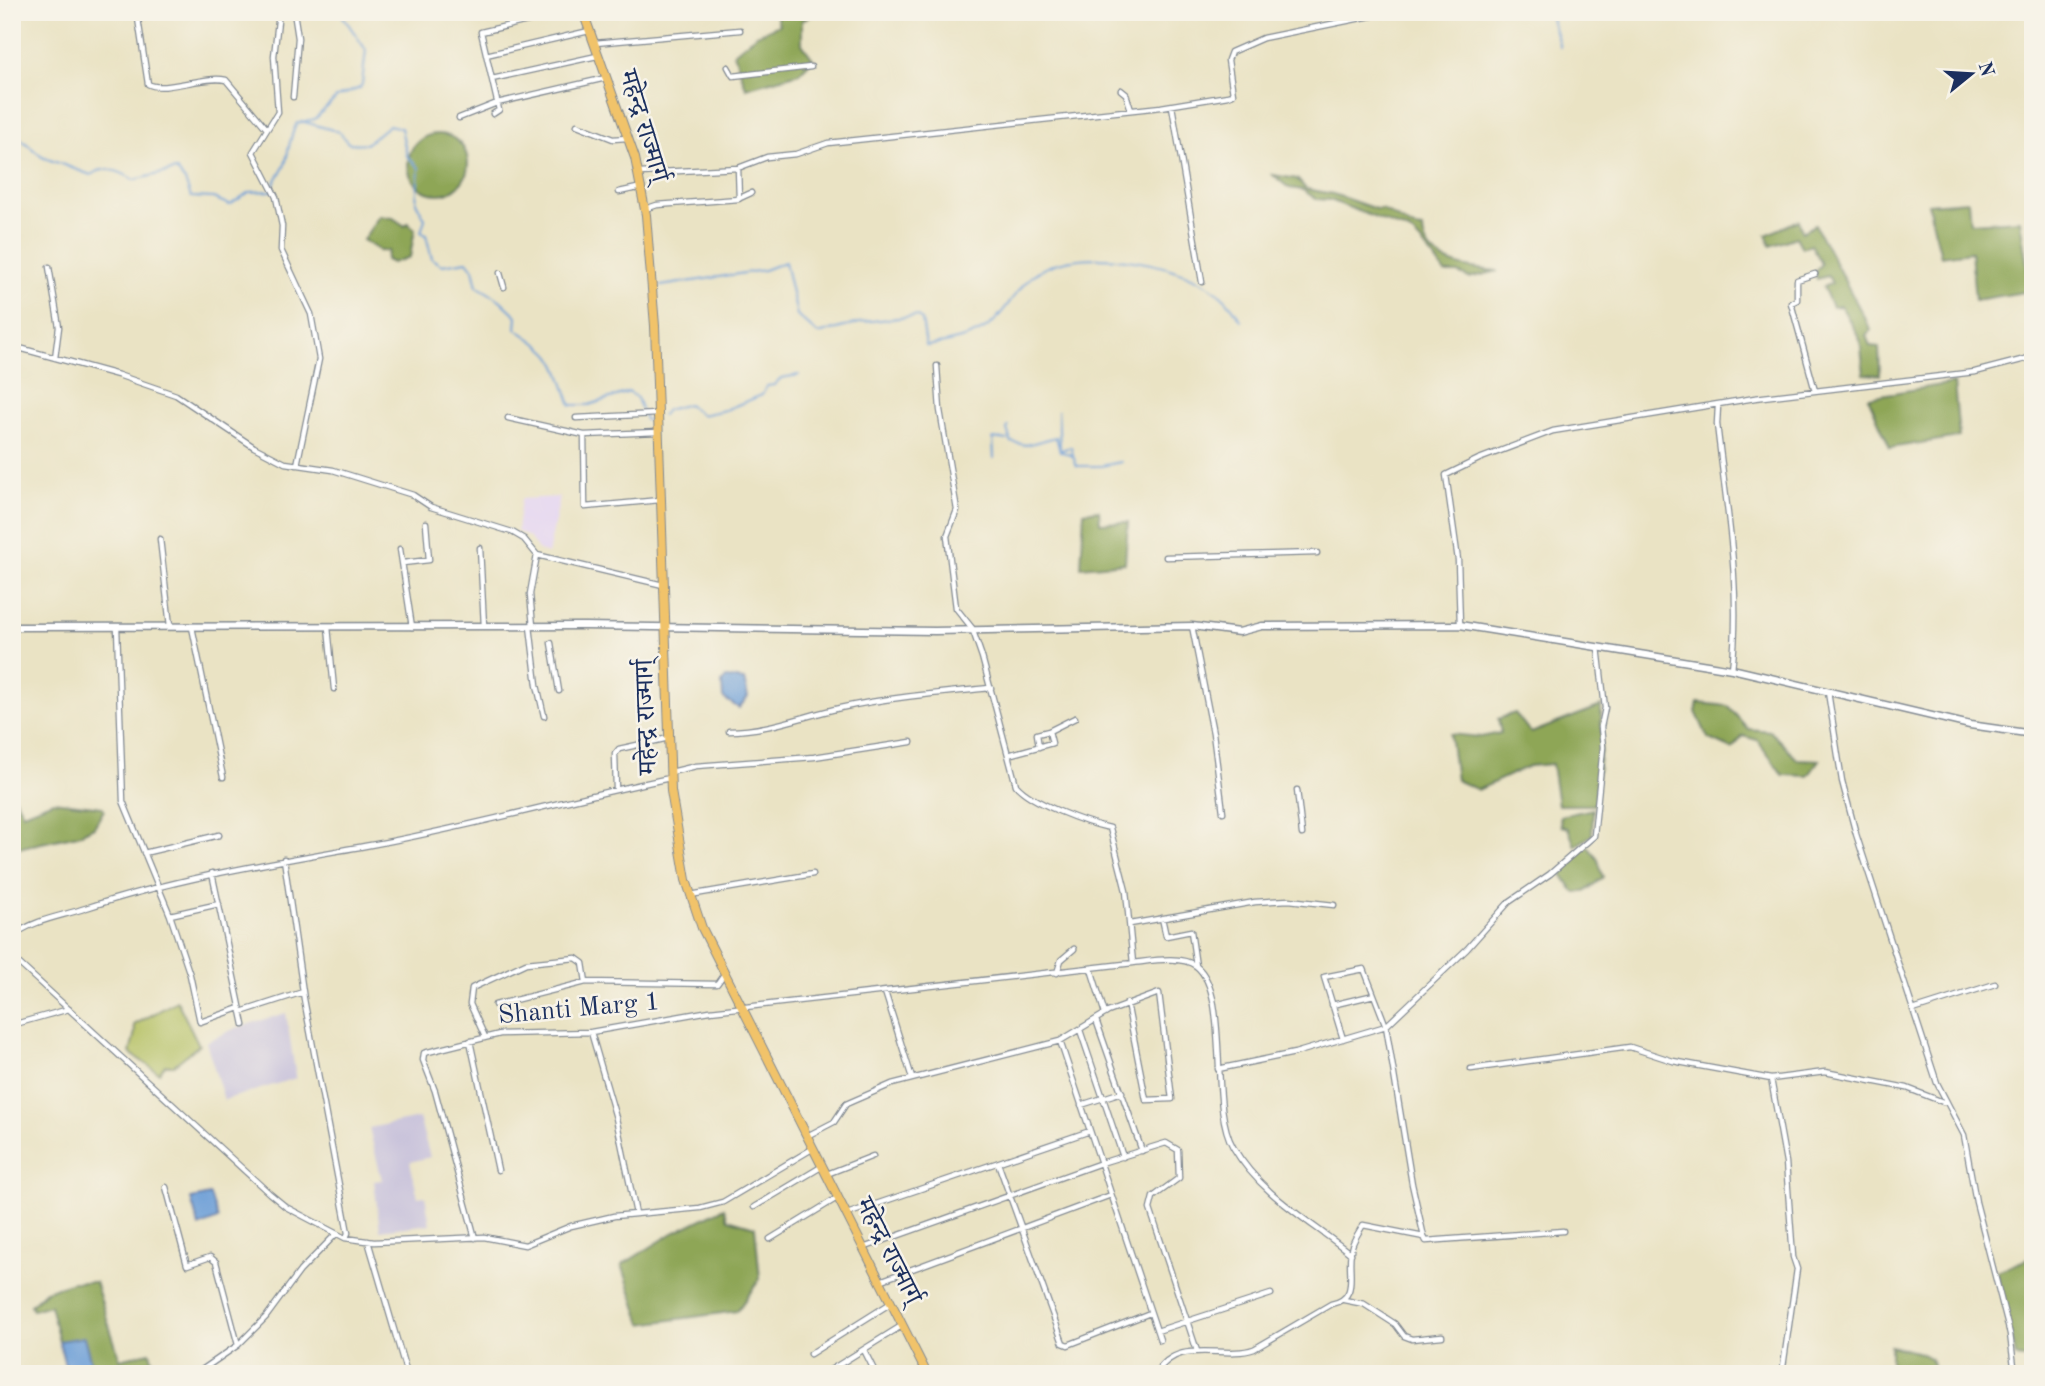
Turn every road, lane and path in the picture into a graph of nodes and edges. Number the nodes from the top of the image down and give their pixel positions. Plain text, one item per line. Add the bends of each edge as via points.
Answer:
1 (137, 12) edge
2 (279, 12) edge
3 (295, 12) edge
4 (566, 12) edge
5 (583, 12) edge
6 (1391, 12) edge
7 (740, 30) dead end
8 (589, 31) junction
9 (594, 43) junction
10 (486, 55) junction
11 (598, 56) junction
12 (728, 67) dead end
13 (811, 67) dead end
14 (606, 78) junction
15 (492, 79) junction
16 (1121, 90) dead end
17 (293, 97) dead end
18 (496, 103) junction
19 (1172, 106) junction
20 (1131, 110) junction
21 (493, 114) dead end
22 (459, 118) dead end
23 (577, 125) dead end
24 (267, 129) junction
25 (628, 138) junction
26 (738, 168) junction
27 (639, 173) junction
28 (642, 187) junction
29 (619, 192) dead end
30 (751, 193) dead end
31 (739, 199) junction
32 (645, 209) junction
33 (49, 267) dead end
34 (500, 273) dead end
35 (1815, 274) dead end
36 (1202, 282) dead end
37 (503, 286) dead end
38 (12, 350) edge
39 (2033, 357) edge
40 (55, 358) junction
41 (937, 366) dead end
42 (1815, 391) junction
43 (1718, 406) junction
44 (657, 414) junction
45 (508, 418) dead end
46 (576, 418) dead end
47 (658, 432) junction
48 (584, 435) junction
49 (297, 465) junction
50 (660, 500) junction
51 (426, 523) dead end
52 (160, 539) dead end
53 (480, 548) dead end
54 (400, 549) dead end
55 (1317, 553) dead end
56 (537, 555) junction
57 (1166, 557) dead end
58 (402, 563) junction
59 (663, 585) junction
60 (1460, 625) junction
61 (412, 626) junction
62 (484, 626) junction
63 (532, 626) junction
64 (1192, 626) junction
65 (12, 627) edge
66 (117, 627) junction
67 (170, 627) junction
68 (192, 627) junction
69 (328, 627) junction
70 (972, 628) junction
71 (664, 629) junction
72 (551, 643) dead end
73 (1598, 646) junction
74 (1732, 668) junction
75 (991, 688) junction
76 (334, 689) dead end
77 (558, 691) dead end
78 (1828, 692) junction
79 (544, 716) dead end
80 (1075, 718) dead end
81 (729, 731) dead end
82 (1049, 731) junction
83 (2033, 734) edge
84 (669, 738) junction
85 (911, 742) dead end
86 (1039, 747) junction
87 (1008, 755) junction
88 (670, 775) junction
89 (223, 777) dead end
90 (616, 789) junction
91 (1297, 790) dead end
92 (1223, 812) dead end
93 (1302, 834) dead end
94 (219, 835) dead end
95 (144, 853) junction
96 (284, 859) junction
97 (212, 873) junction
98 (813, 874) dead end
99 (158, 886) junction
100 (690, 895) junction
101 (219, 904) junction
102 (1334, 905) dead end
103 (170, 915) junction
104 (1162, 918) junction
105 (1130, 924) junction
106 (12, 936) edge
107 (1074, 949) dead end
108 (12, 957) edge
109 (1133, 963) junction
110 (1196, 966) junction
111 (1091, 969) junction
112 (725, 973) junction
113 (1056, 973) junction
114 (586, 982) junction
115 (1995, 984) dead end
116 (303, 992) junction
117 (885, 992) junction
118 (1374, 995) junction
119 (1127, 1003) junction
120 (495, 1005) dead end
121 (1332, 1005) junction
122 (69, 1009) junction
123 (742, 1009) junction
124 (241, 1010) junction
125 (1913, 1010) junction
126 (1105, 1014) junction
127 (1096, 1020) junction
128 (12, 1025) edge
129 (244, 1025) dead end
130 (1386, 1026) junction
131 (1080, 1030) junction
132 (591, 1032) junction
133 (485, 1037) junction
134 (1343, 1039) junction
135 (470, 1041) junction
136 (1060, 1041) junction
137 (1218, 1069) junction
138 (1471, 1069) dead end
139 (912, 1078) junction
140 (1770, 1079) junction
141 (1122, 1092) junction
142 (1103, 1098) junction
143 (1944, 1102) junction
144 (1081, 1105) junction
145 (1090, 1131) junction
146 (806, 1137) junction
147 (812, 1149) junction
148 (1142, 1151) junction
149 (873, 1156) dead end
150 (1123, 1157) junction
151 (998, 1163) junction
152 (1101, 1164) junction
153 (498, 1170) dead end
154 (824, 1171) junction
155 (166, 1187) dead end
156 (1111, 1195) junction
157 (1010, 1196) junction
158 (838, 1198) junction
159 (754, 1207) dead end
160 (636, 1214) junction
161 (846, 1215) junction
162 (1022, 1230) junction
163 (1563, 1231) dead end
164 (336, 1234) junction
165 (1424, 1237) junction
166 (345, 1238) junction
167 (475, 1238) junction
168 (769, 1238) dead end
169 (368, 1241) junction
170 (863, 1248) junction
171 (1351, 1254) junction
172 (880, 1281) junction
173 (1271, 1294) dead end
174 (1344, 1300) junction
175 (891, 1303) junction
176 (1150, 1312) junction
177 (1187, 1321) junction
178 (903, 1325) junction
179 (1157, 1331) junction
180 (1441, 1336) dead end
181 (1160, 1340) dead end
182 (237, 1345) junction
183 (864, 1350) junction
184 (1198, 1351) junction
185 (810, 1354) dead end
186 (208, 1365) junction
187 (196, 1374) edge
188 (213, 1374) edge
189 (407, 1374) edge
190 (824, 1374) edge
191 (876, 1374) edge
192 (927, 1374) edge
193 (1156, 1374) edge
194 (1783, 1374) edge
195 (2015, 1374) edge

1 - 24 street via 148,84 226,80
2 - 24 street via 274,56 278,112
3 - 17 street via 298,38
4 - 10 street via 481,32
5 - 8 highway, महेन्द्र राज्मार्ग्
6 - 19 street via 1249,43 1231,52 1228,60 1234,94
7 - 9 street
8 - 9 highway, महेन्द्र राज्मार्ग्
8 - 10 street
9 - 11 highway, महेन्द्र राज्मार्ग्
10 - 15 street
11 - 14 highway, महेन्द्र राज्मार्ग्
11 - 15 street
12 - 13 street via 733,76
14 - 18 street
14 - 25 highway, महेन्द्र राज्मार्ग्
15 - 18 street
16 - 20 street
18 - 21 street via 499,110
18 - 22 street
19 - 20 street
19 - 36 street
20 - 26 street via 828,143 796,154 767,156
23 - 25 street via 613,139
24 - 49 street via 253,152 280,213 281,250 311,314 319,359
25 - 27 highway, महेन्द्र राज्मार्ग्
26 - 27 street
26 - 31 street
27 - 28 highway, महेन्द्र राज्मार्ग्
28 - 29 street
28 - 32 highway, महेन्द्र राज्मार्ग्
30 - 31 street
31 - 32 street
32 - 44 highway, महेन्द्र राज्मार्ग् via 652,262
33 - 40 street via 59,327
34 - 37 street
35 - 42 street via 1797,280 1797,300 1791,303
38 - 40 street
39 - 42 street via 1975,372
40 - 49 street via 176,395 254,447
41 - 70 street via 957,510 947,536 956,608
42 - 43 street
43 - 60 street via 1553,431 1446,475 1458,560
43 - 74 street via 1736,594
44 - 46 street
44 - 47 highway, महेन्द्र राज्मार्ग्
45 - 48 street
47 - 48 street
47 - 50 highway, महेन्द्र राज्मार्ग्
48 - 50 street via 585,507
49 - 56 street via 333,470 414,495 431,507 512,532
50 - 59 highway, महेन्द्र राज्मार्ग्
51 - 58 street via 429,560
52 - 67 street
53 - 62 street
54 - 58 street
55 - 57 street
56 - 59 street
56 - 63 street via 530,594
58 - 61 street
59 - 71 highway, महेन्द्र राज्मार्ग्
60 - 64 street via 1262,626 1239,632
60 - 73 street
61 - 62 street
61 - 69 street
62 - 63 street
63 - 71 street
63 - 79 street
64 - 70 street
64 - 92 street
65 - 66 street
66 - 67 street
66 - 95 street via 123,801
67 - 68 street
68 - 69 street
68 - 89 street
69 - 76 street
70 - 71 street
70 - 75 street
71 - 84 highway, महेन्द्र राज्मार्ग्
72 - 77 street
73 - 74 street
73 - 130 street via 1605,708 1594,836 1510,902
74 - 78 street
75 - 81 street via 904,697 755,730
75 - 87 street
78 - 83 street via 1970,725
78 - 125 street via 1856,834
80 - 82 street
82 - 86 street via 1037,734
82 - 86 street via 1052,743
84 - 88 highway, महेन्द्र राज्मार्ग्
84 - 90 street via 619,749 615,754
85 - 88 street via 817,757 696,766
86 - 87 street
87 - 105 street via 1016,785 1029,797 1110,828
88 - 90 street
88 - 100 highway, महेन्द्र राज्मार्ग् via 674,826
90 - 96 street via 380,843
91 - 93 street
94 - 95 street
95 - 99 street
96 - 97 street
96 - 116 street
97 - 99 street
97 - 101 street
98 - 100 street
99 - 103 street
99 - 106 street via 47,917
100 - 112 highway, महेन्द्र राज्मार्ग्
101 - 103 street
101 - 124 street
102 - 104 street via 1255,902
103 - 124 street via 200,1022
104 - 105 street
104 - 110 street via 1166,936 1191,931
105 - 109 street
107 - 113 street via 1061,960
108 - 122 street
109 - 110 street, Shanti Marg 1 via 1159,960
109 - 111 street, Shanti Marg 1
110 - 137 street via 1212,995
111 - 113 street, Shanti Marg 1
111 - 126 street
112 - 114 street via 717,984
112 - 123 highway, महेन्द्र राज्मार्ग्
113 - 117 street, Shanti Marg 1
114 - 120 street
114 - 133 street via 583,963 576,957 526,963 472,988 470,1004
115 - 125 street
116 - 124 street
116 - 166 street via 348,1233
117 - 123 street, Shanti Marg 1
117 - 139 street
118 - 121 street
118 - 121 street via 1364,969 1324,977
118 - 130 street
119 - 119 street via 1159,993 1172,1099 1146,1100
119 - 126 street
121 - 134 street
122 - 128 street
122 - 164 street via 269,1193
123 - 132 street, Shanti Marg 1
123 - 146 highway, महेन्द्र राज्मार्ग्
124 - 129 street
125 - 143 street
126 - 127 street
127 - 131 street
127 - 141 street
130 - 134 street
130 - 165 street
131 - 136 street
131 - 142 street
132 - 133 street, Shanti Marg 1
132 - 160 street via 616,1118
133 - 135 street, Shanti Marg 1
134 - 137 street
135 - 153 street
135 - 167 street, Shanti Marg 1 via 422,1056
136 - 139 street
136 - 144 street
137 - 171 street via 1223,1123 1232,1146 1273,1194
138 - 140 street via 1630,1047 1673,1061
139 - 146 street via 846,1104 834,1122
140 - 143 street via 1825,1072 1907,1088
140 - 194 street via 1786,1162 1797,1269
141 - 142 street
141 - 148 street
142 - 144 street
142 - 150 street
143 - 195 street via 1964,1135
144 - 145 street
145 - 151 street
145 - 152 street
146 - 147 highway, महेन्द्र राज्मार्ग्
147 - 154 highway, महेन्द्र राज्मार्ग्
147 - 160 street via 723,1202
148 - 150 street
148 - 177 street via 1166,1143 1178,1150 1179,1178 1153,1197 1150,1209
149 - 154 street
150 - 152 street
151 - 157 street
151 - 161 street
152 - 156 street
152 - 157 street
154 - 158 highway, महेन्द्र राज्मार्ग्
154 - 159 street
155 - 182 street via 187,1265 210,1257 216,1262
156 - 162 street
156 - 176 street
157 - 162 street
157 - 170 street
158 - 161 highway, महेन्द्र राज्मार्ग्
158 - 168 street
160 - 167 street via 571,1226 525,1245
161 - 170 highway, महेन्द्र राज्मार्ग्
162 - 172 street
162 - 176 street via 1065,1345
163 - 165 street via 1426,1241
164 - 166 street
164 - 182 street
165 - 171 street via 1363,1225
166 - 169 street
167 - 169 street
169 - 189 street
170 - 172 highway, महेन्द्र राज्मार्ग्
171 - 174 street via 1351,1291
172 - 175 highway, महेन्द्र राज्मार्ग्
173 - 177 street
174 - 180 street via 1364,1304 1412,1339
174 - 184 street via 1244,1352
175 - 178 highway, महेन्द्र राज्मार्ग्
175 - 185 street
176 - 179 street
177 - 179 street
177 - 184 street
178 - 183 street
178 - 192 highway, महेन्द्र राज्मार्ग्
179 - 181 street
182 - 186 street
183 - 190 street
183 - 191 street
184 - 193 street via 1175,1355 1162,1363
186 - 187 street
186 - 188 street

